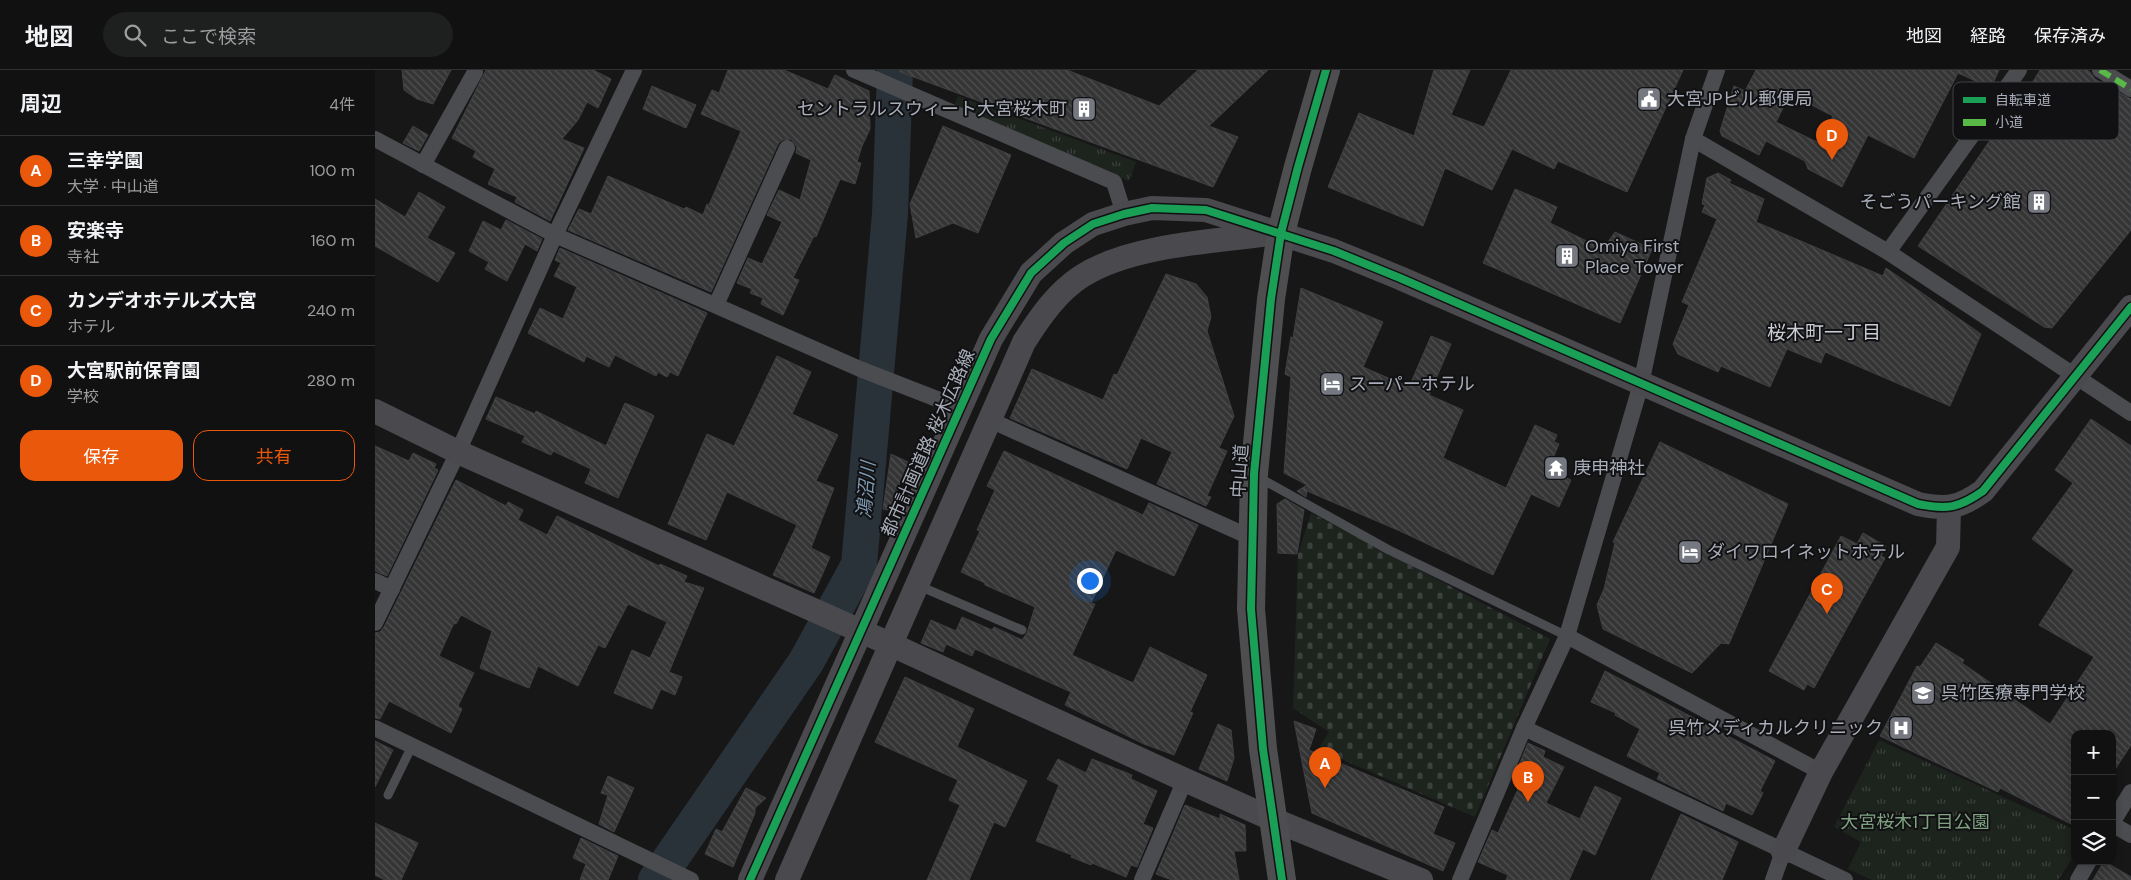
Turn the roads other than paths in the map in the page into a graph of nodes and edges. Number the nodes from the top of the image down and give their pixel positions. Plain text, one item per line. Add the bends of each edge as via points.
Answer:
1 (634, 70) edge
2 (854, 70) edge
3 (1327, 70) edge
4 (1717, 70) edge
5 (2019, 70) edge
6 (2100, 70) edge
7 (475, 72) dead end
8 (2010, 82) edge
9 (2131, 89) edge
10 (375, 139) edge
11 (1693, 139) junction
12 (1969, 140) edge
13 (787, 148) dead end
14 (423, 165) junction
15 (1123, 214) junction
16 (1281, 233) junction
17 (555, 235) junction
18 (1888, 252) junction
19 (716, 305) junction
20 (2131, 307) edge
21 (2076, 377) junction
22 (1641, 384) junction
23 (960, 408) junction
24 (375, 411) edge
25 (2131, 413) edge
26 (990, 420) junction
27 (459, 452) junction
28 (1254, 474) junction
29 (1949, 508) junction
30 (1252, 538) junction
31 (375, 581) edge
32 (916, 585) junction
33 (391, 589) junction
34 (375, 623) edge
35 (849, 627) junction
36 (1022, 630) dead end
37 (1567, 636) junction
38 (890, 644) junction
39 (375, 728) edge
40 (1524, 728) junction
41 (412, 746) junction
42 (1821, 772) junction
43 (1185, 780) junction
44 (2131, 792) edge
45 (388, 794) dead end
46 (1272, 818) junction
47 (2114, 820) edge
48 (2116, 826) edge
49 (2131, 835) edge
50 (1783, 852) junction
51 (2087, 865) edge
52 (691, 880) edge
53 (750, 880) edge
54 (787, 880) edge
55 (1142, 880) edge
56 (1283, 880) edge
57 (1421, 880) edge
58 (1461, 880) edge
59 (1773, 880) edge
60 (1845, 880) edge
61 (2078, 880) edge

1 - 17 street
2 - 15 street via 1114,182
3 - 16 highway, 中山道
4 - 11 street
5 - 8 street
6 - 9 street
7 - 14 street
10 - 14 street
11 - 18 street
11 - 22 street
12 - 18 street
13 - 19 street
14 - 17 street
15 - 16 street, 都市計画道路 桜木広路線 via 1152,208 1206,210
15 - 23 street, 都市計画道路 桜木広路線 via 1093,224 1063,243 1031,273 991,339
16 - 22 street, 都市計画道路 桜木広路線 via 1400,278
16 - 26 street via 1132,254 1081,277 1044,310 1024,342
16 - 28 highway, 中山道 via 1271,299
17 - 19 street
17 - 27 street
18 - 21 street
19 - 23 street via 887,380
20 - 21 street
21 - 25 street
21 - 29 street via 1983,491 1967,502
22 - 29 street, 都市計画道路 桜木広路線 via 1918,504
22 - 37 street
23 - 35 street, 都市計画道路 桜木広路線
24 - 27 street
26 - 30 street
26 - 32 street
27 - 33 street
27 - 35 street
28 - 30 highway, 中山道
28 - 37 lane via 1389,550
29 - 42 street via 1948,547
30 - 46 highway, 中山道 via 1251,619
31 - 33 street
32 - 36 lane
32 - 38 street
33 - 34 street
35 - 38 street
35 - 53 street, 都市計画道路 桜木広路線
37 - 40 street
37 - 42 street
38 - 43 street
38 - 54 street
39 - 41 street
40 - 50 street
40 - 58 street
41 - 45 lane
41 - 52 street
42 - 50 street
43 - 46 street
43 - 55 street
44 - 47 street
46 - 56 highway, 中山道
46 - 57 street
48 - 49 street
50 - 59 street
50 - 60 street
51 - 61 street

